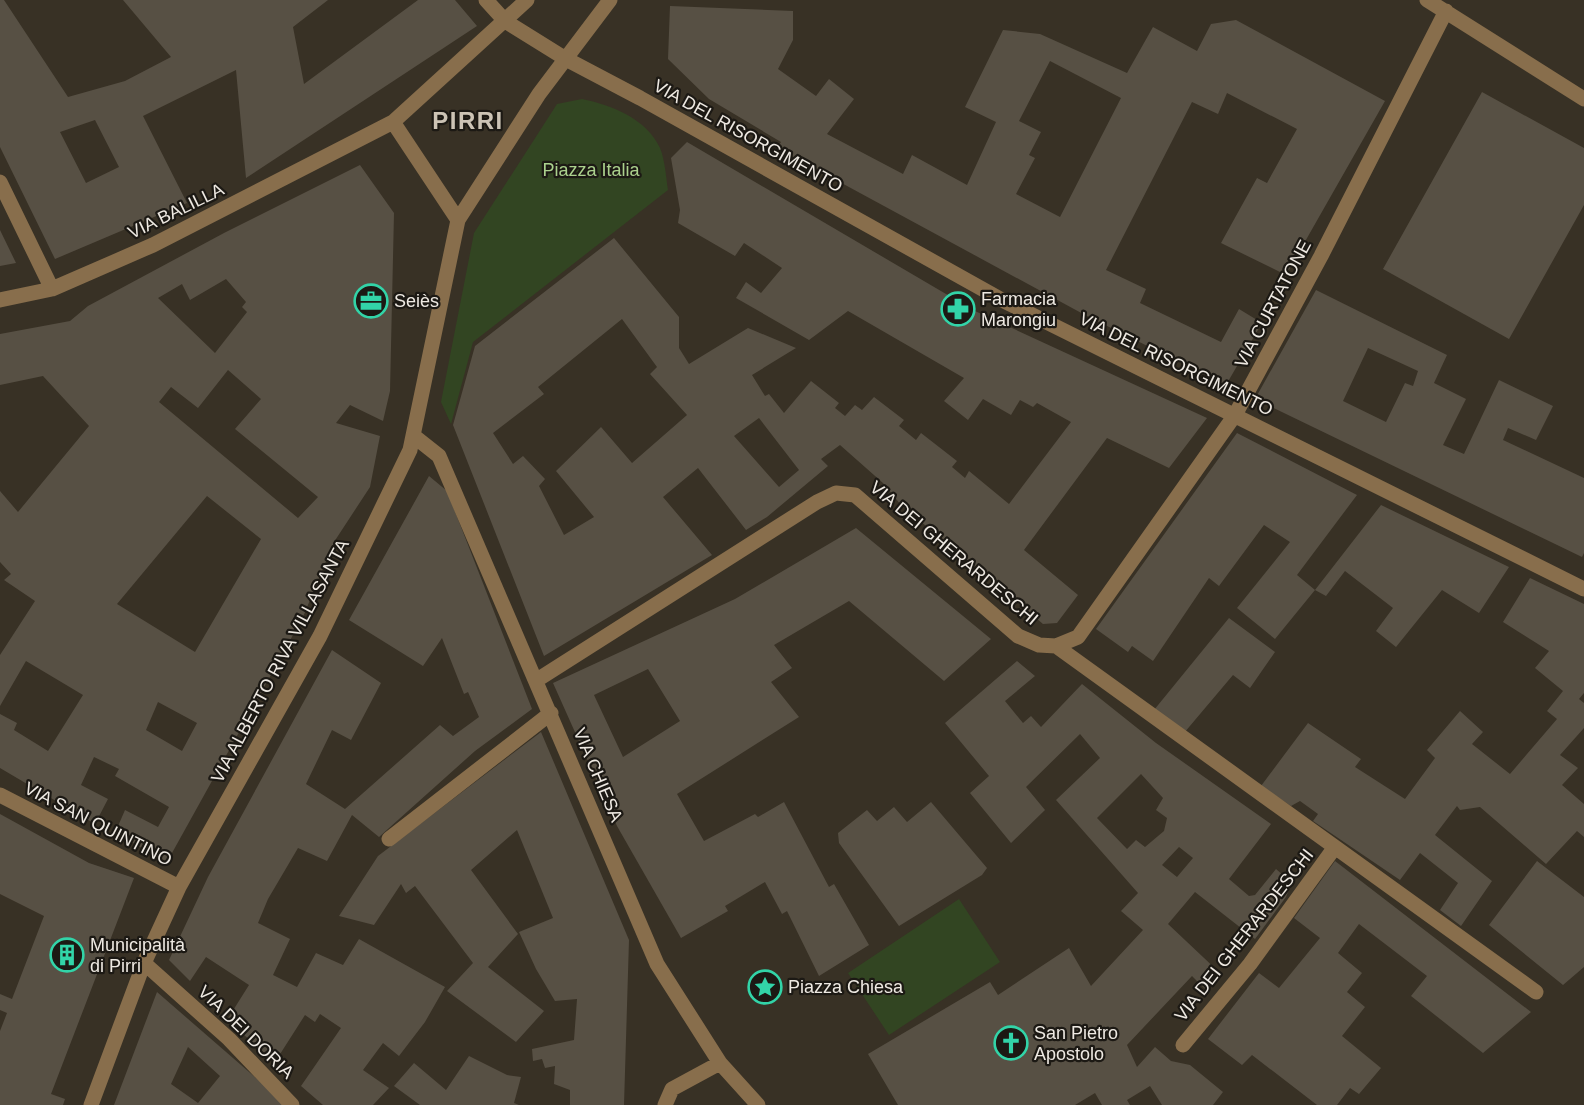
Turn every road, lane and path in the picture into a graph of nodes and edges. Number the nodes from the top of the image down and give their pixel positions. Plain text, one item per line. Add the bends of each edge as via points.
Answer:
1 (486, 0) edge
2 (527, 0) edge
3 (610, 0) edge
4 (1427, 0) edge
5 (1446, 11) junction
6 (505, 21) junction
7 (566, 59) junction
8 (1584, 99) edge
9 (393, 122) junction
10 (0, 182) edge
11 (458, 220) junction
12 (52, 289) junction
13 (0, 300) edge
14 (1235, 415) junction
15 (415, 437) junction
16 (1584, 589) edge
17 (1056, 646) junction
18 (537, 680) junction
19 (551, 713) junction
20 (0, 795) edge
21 (389, 839) dead end
22 (1335, 847) junction
23 (179, 887) junction
24 (144, 963) junction
25 (1536, 992) dead end
26 (1183, 1045) dead end
27 (720, 1063) junction
28 (91, 1105) edge
29 (292, 1105) edge
30 (665, 1105) edge
31 (758, 1105) edge

1 - 6 street, VIA DEL RISORGIMENTO
2 - 6 street
3 - 7 street
4 - 5 street
5 - 8 street
5 - 14 street, VIA CURTATONE
6 - 7 street, VIA DEL RISORGIMENTO
6 - 9 street
7 - 11 street
7 - 14 street, VIA DEL RISORGIMENTO via 1002,300
9 - 11 street
9 - 12 street, VIA BALILLA via 153,245
10 - 12 street
11 - 15 street, VIA ALBERTO RIVA VILLASANTA
12 - 13 street, VIA BALILLA
14 - 16 street, VIA DEL RISORGIMENTO
14 - 17 street, VIA CURTATONE via 1078,637
15 - 18 street, VIA CHIESA via 439,456
15 - 23 street, VIA ALBERTO RIVA VILLASANTA via 320,636
17 - 18 street, VIA DEI GHERARDESCHI via 1039,645 1018,636 855,495 836,493
17 - 22 street, VIA DEI GHERARDESCHI
18 - 19 street, VIA CHIESA
19 - 21 street
19 - 27 street, VIA CHIESA via 657,964
20 - 23 street, VIA SAN QUINTINO
22 - 25 street, VIA DEI GHERARDESCHI
22 - 26 street, VIA DEI GHERARDESCHI via 1250,964
23 - 24 street, VIA ALBERTO RIVA VILLASANTA
24 - 28 street, VIA ALBERTO RIVA VILLASANTA
24 - 29 street, VIA DEI DORIA via 229,1039
27 - 30 street via 672,1089
27 - 31 street, VIA CHIESA

